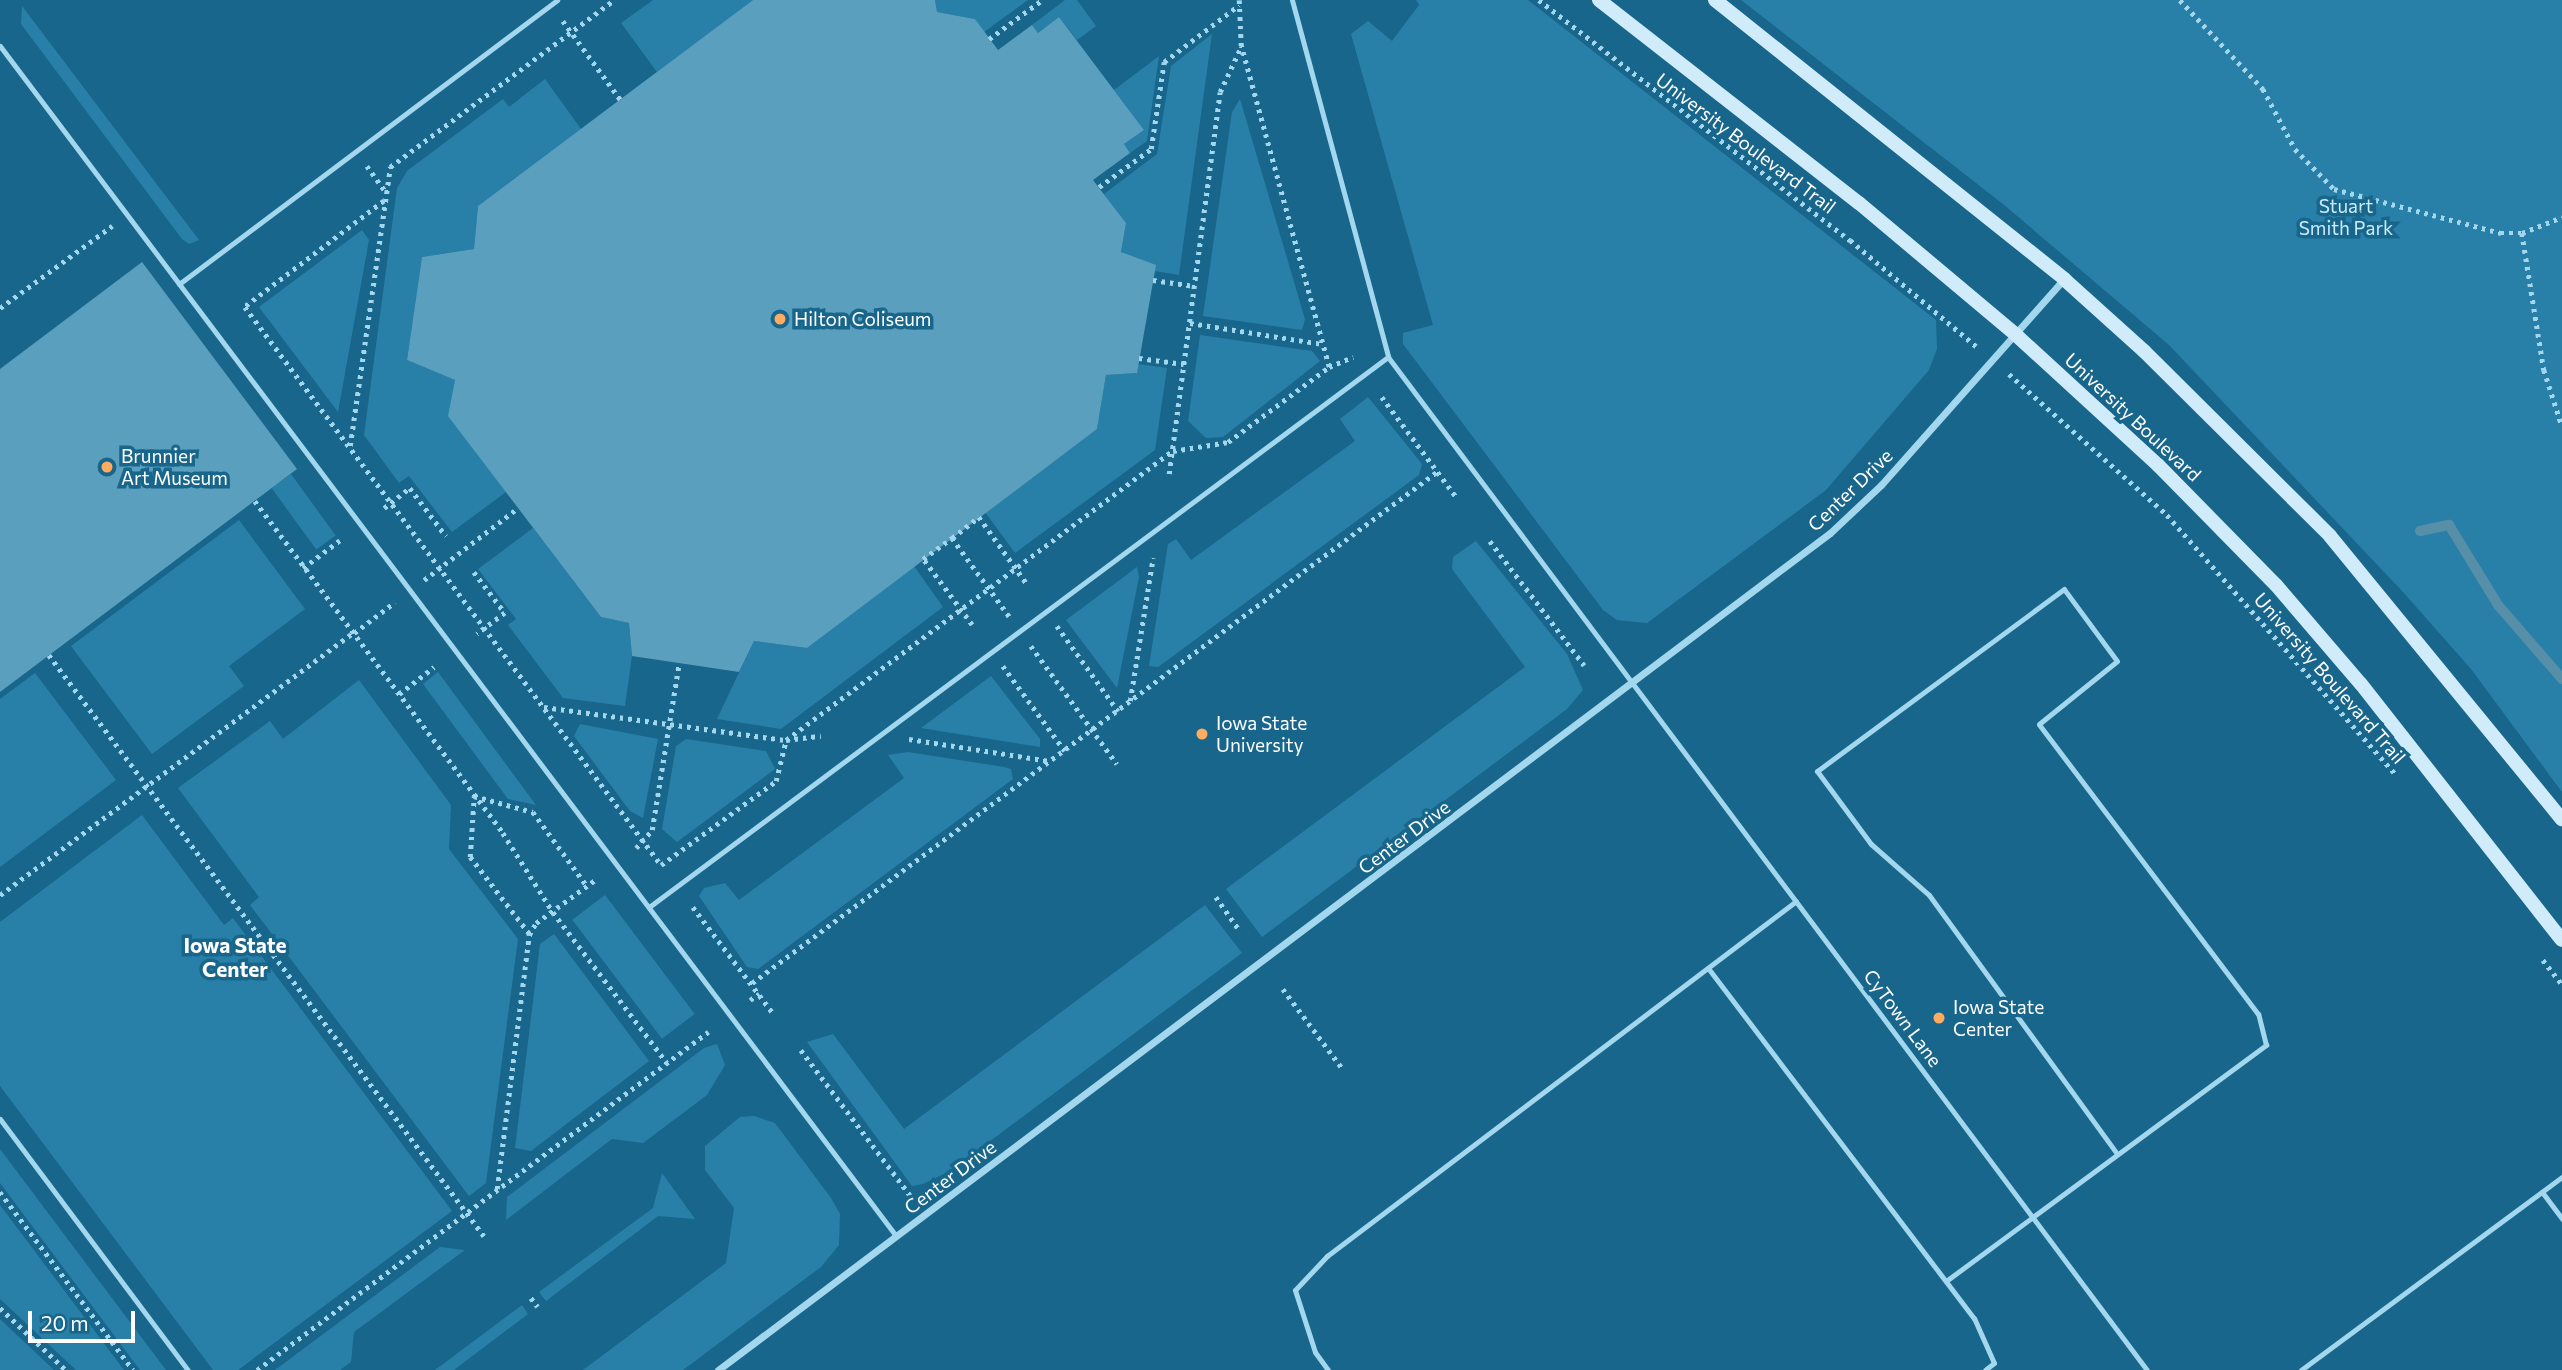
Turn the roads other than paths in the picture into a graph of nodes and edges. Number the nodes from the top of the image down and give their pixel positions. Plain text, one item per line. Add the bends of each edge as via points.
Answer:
1 (557, 0) edge
2 (1292, 0) edge
3 (1600, 0) edge
4 (1715, 0) edge
5 (0, 46) edge
6 (2064, 279) junction
7 (180, 284) junction
8 (2015, 334) junction
9 (1388, 357) junction
10 (1634, 686) junction
11 (2562, 818) edge
12 (1796, 901) junction
13 (649, 907) junction
14 (2562, 940) edge
15 (1708, 968) junction
16 (0, 1119) edge
17 (2117, 1154) junction
18 (2562, 1177) edge
19 (2542, 1192) junction
20 (2032, 1217) junction
21 (2562, 1219) edge
22 (896, 1236) junction
23 (1946, 1281) junction
24 (188, 1370) edge
25 (718, 1370) edge
26 (1328, 1370) edge
27 (1984, 1370) edge
28 (2147, 1370) edge
29 (2301, 1370) edge

1 - 7 lane
2 - 9 lane
3 - 8 main road, University Boulevard via 1858,203
4 - 6 main road
5 - 7 lane
6 - 8 street, Center Drive
6 - 11 main road via 2144,351 2330,536
7 - 13 lane
8 - 10 street, Center Drive via 1890,476 1830,533
8 - 14 main road, University Boulevard via 2108,416 2276,584 2445,785
9 - 10 lane, CyTown Lane
9 - 13 lane
10 - 12 lane, CyTown Lane
10 - 22 street, Center Drive
12 - 15 lane
12 - 20 lane, CyTown Lane
13 - 22 lane
15 - 23 lane
15 - 26 lane via 1328,1256 1295,1290 1315,1352
16 - 24 lane
17 - 17 lane via 2266,1045 2258,1014 2039,724 2117,661 2064,589 1817,771 1871,844 1928,895
17 - 20 lane
18 - 19 lane
19 - 21 lane
19 - 29 lane
20 - 23 lane
20 - 28 lane, CyTown Lane
22 - 25 street, Center Drive
23 - 27 lane via 1974,1318 1994,1363

